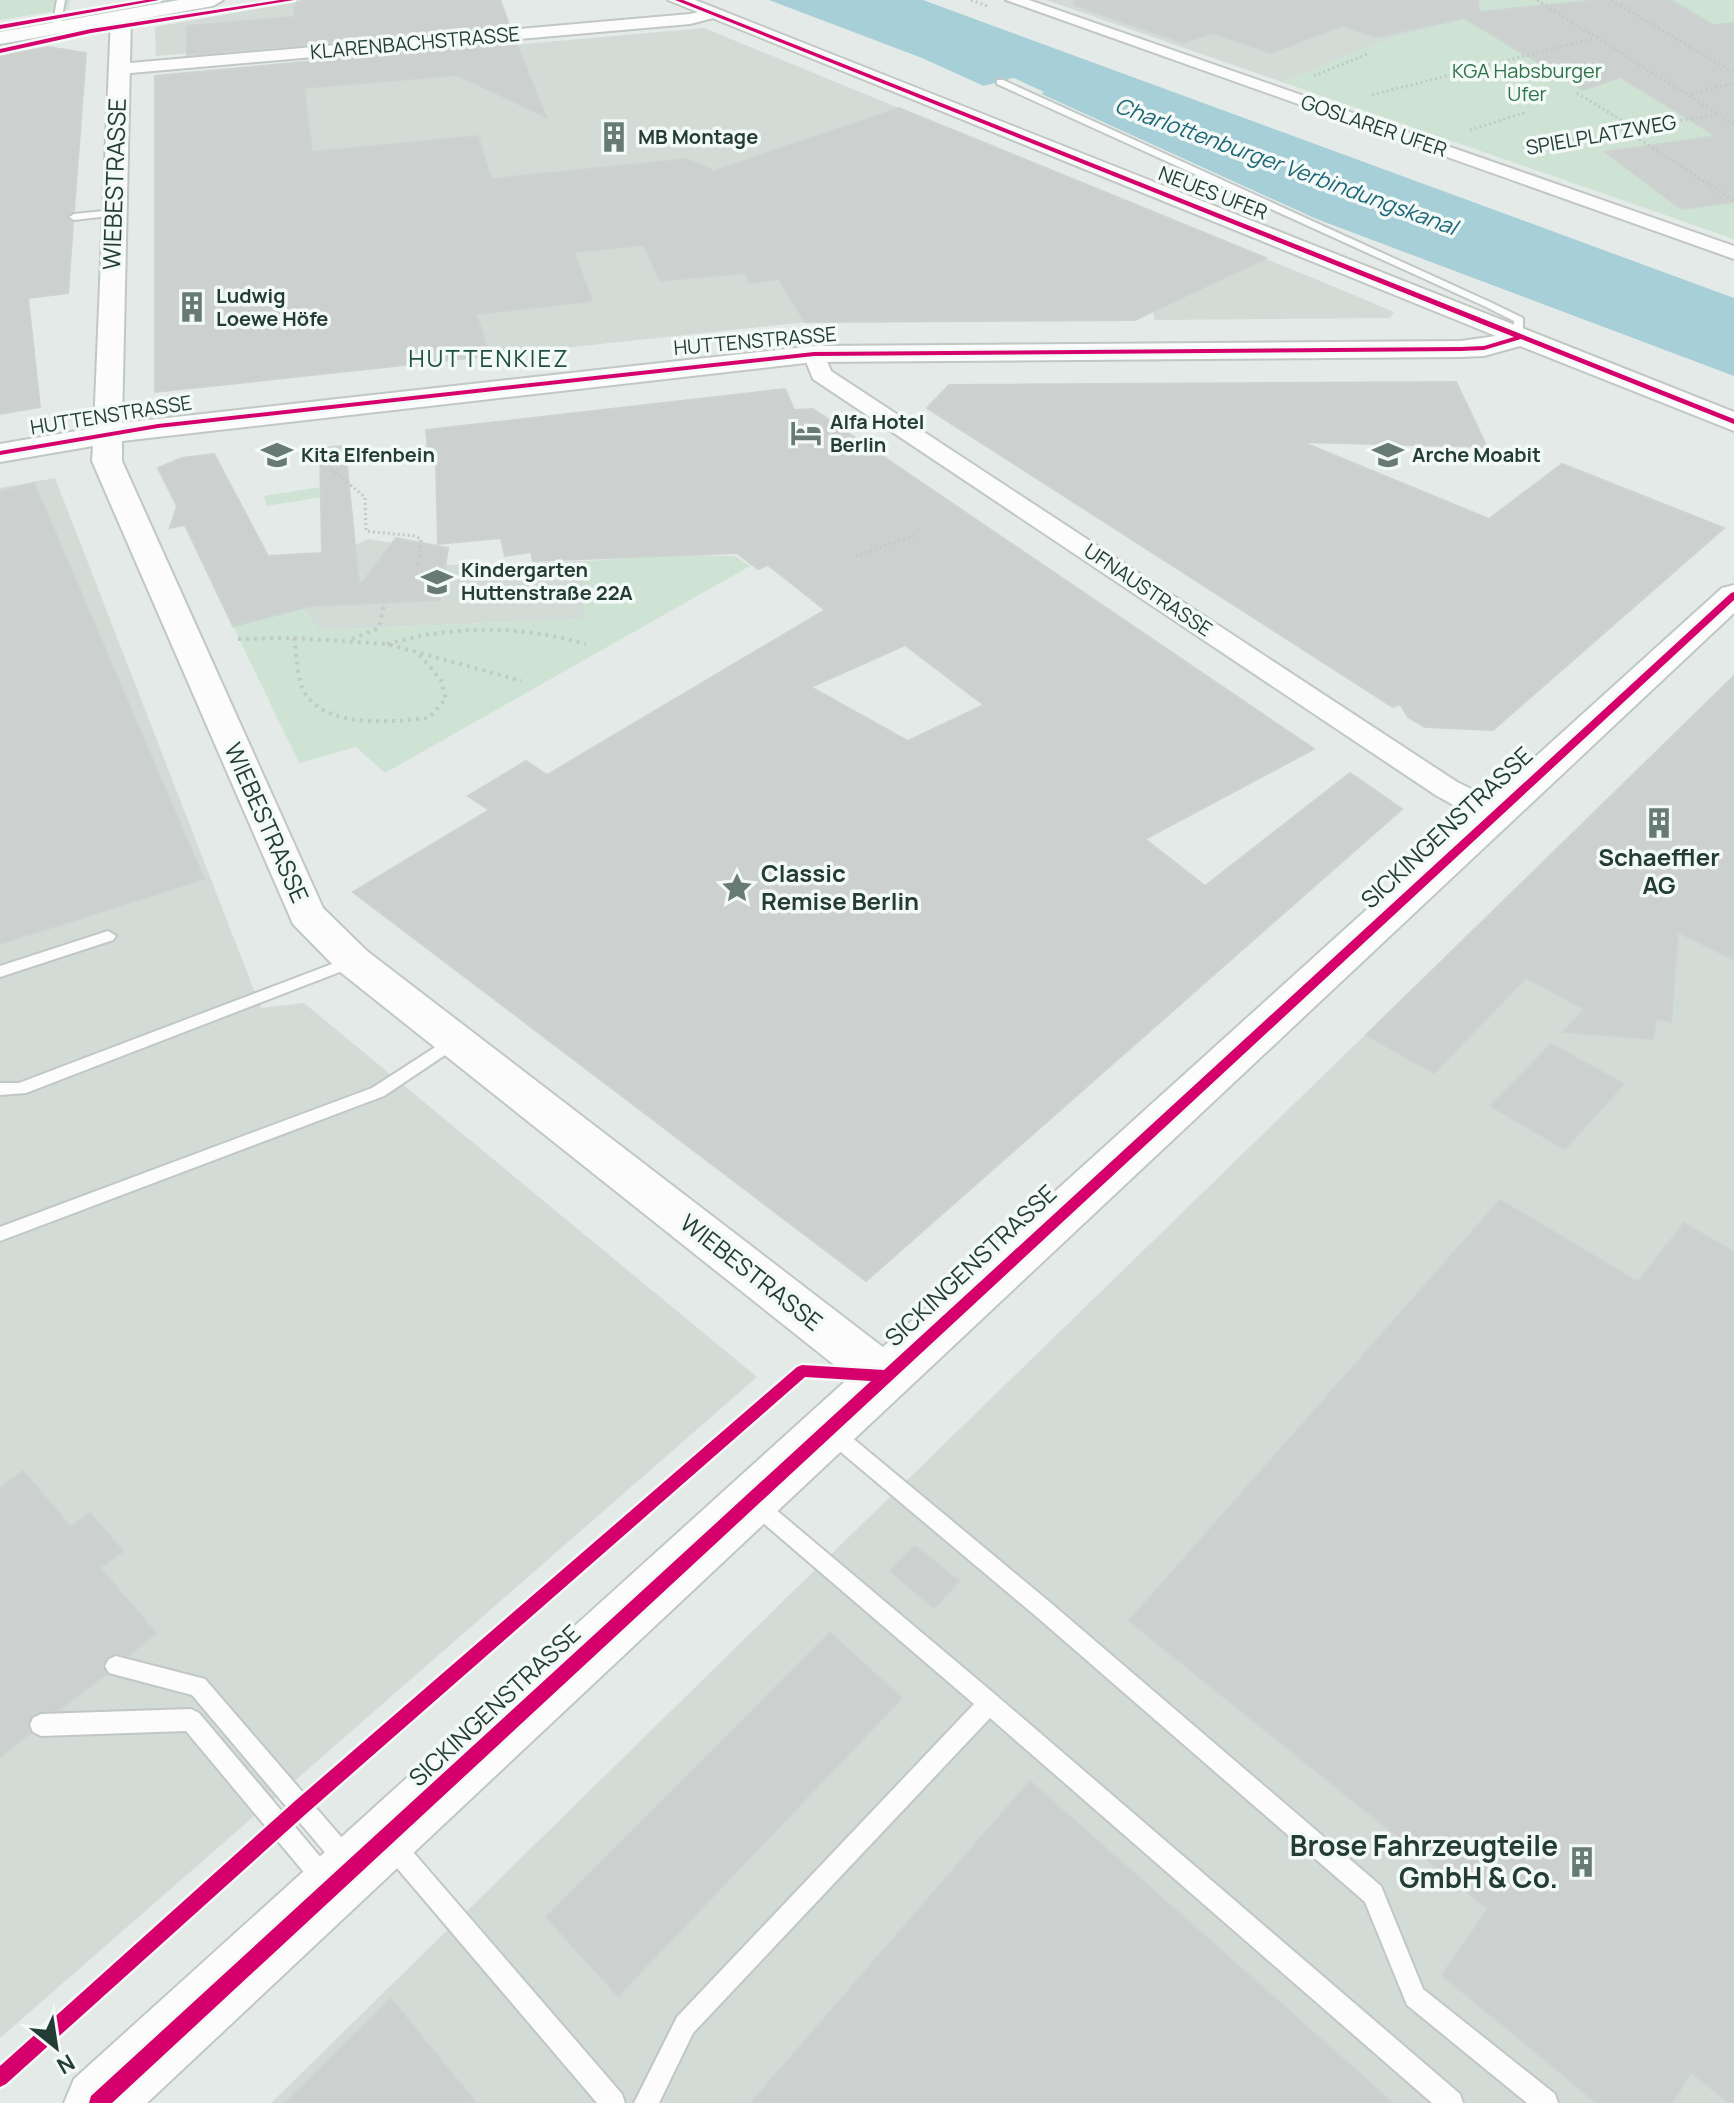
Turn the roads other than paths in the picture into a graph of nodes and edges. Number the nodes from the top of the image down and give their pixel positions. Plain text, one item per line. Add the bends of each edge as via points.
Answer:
1 (61, 0) edge
2 (213, 0) edge
3 (678, 0) edge
4 (1014, 0) edge
5 (711, 14) junction
6 (121, 17) junction
7 (56, 28) junction
8 (0, 38) edge
9 (119, 69) junction
10 (1000, 82) dead end
11 (114, 213) junction
12 (74, 217) dead end
13 (1734, 253) edge
14 (1518, 338) junction
15 (814, 354) junction
16 (1734, 422) edge
17 (107, 434) junction
18 (0, 453) edge
19 (1734, 595) edge
20 (1495, 813) junction
21 (108, 936) dead end
22 (353, 961) junction
23 (0, 972) edge
24 (454, 1041) junction
25 (0, 1089) edge
26 (0, 1234) edge
27 (884, 1376) junction
28 (827, 1429) junction
29 (750, 1500) junction
30 (116, 1666) dead end
31 (989, 1703) junction
32 (41, 1725) dead end
33 (357, 1864) junction
34 (98, 2103) edge
35 (613, 2103) edge
36 (646, 2103) edge
37 (1451, 2103) edge
38 (1546, 2103) edge

1 - 7 lane
2 - 6 main road
3 - 5 street, NEUES UFER
4 - 13 street, GOSLARER UFER
5 - 9 street, KLARENBACHSTRASSE
5 - 14 street, NEUES UFER
6 - 7 main road
6 - 9 street, WIEBESTRASSE
7 - 8 main road
9 - 11 street, WIEBESTRASSE
10 - 14 lane via 1508,314 1519,320
11 - 12 lane
11 - 17 street, WIEBESTRASSE
14 - 15 street, HUTTENSTRASSE via 1461,349
14 - 16 street, NEUES UFER
15 - 17 street, HUTTENSTRASSE
15 - 20 street, UFNAUSTRASSE via 821,374 1447,789
17 - 18 street, HUTTENSTRASSE
17 - 22 street, WIEBESTRASSE via 112,474 307,915
19 - 20 main road, SICKINGENSTRASSE
20 - 27 main road, SICKINGENSTRASSE
21 - 23 lane
22 - 24 street, WIEBESTRASSE
22 - 25 lane via 20,1089
24 - 26 lane via 378,1092
24 - 27 street, WIEBESTRASSE
27 - 28 main road, SICKINGENSTRASSE
28 - 29 main road, SICKINGENSTRASSE
28 - 38 lane via 1373,1894 1415,1997
29 - 31 lane
29 - 33 main road, SICKINGENSTRASSE
30 - 33 lane via 198,1686
31 - 36 lane via 685,2025
31 - 37 lane
32 - 33 lane via 191,1720
33 - 34 main road, SICKINGENSTRASSE
33 - 35 lane

